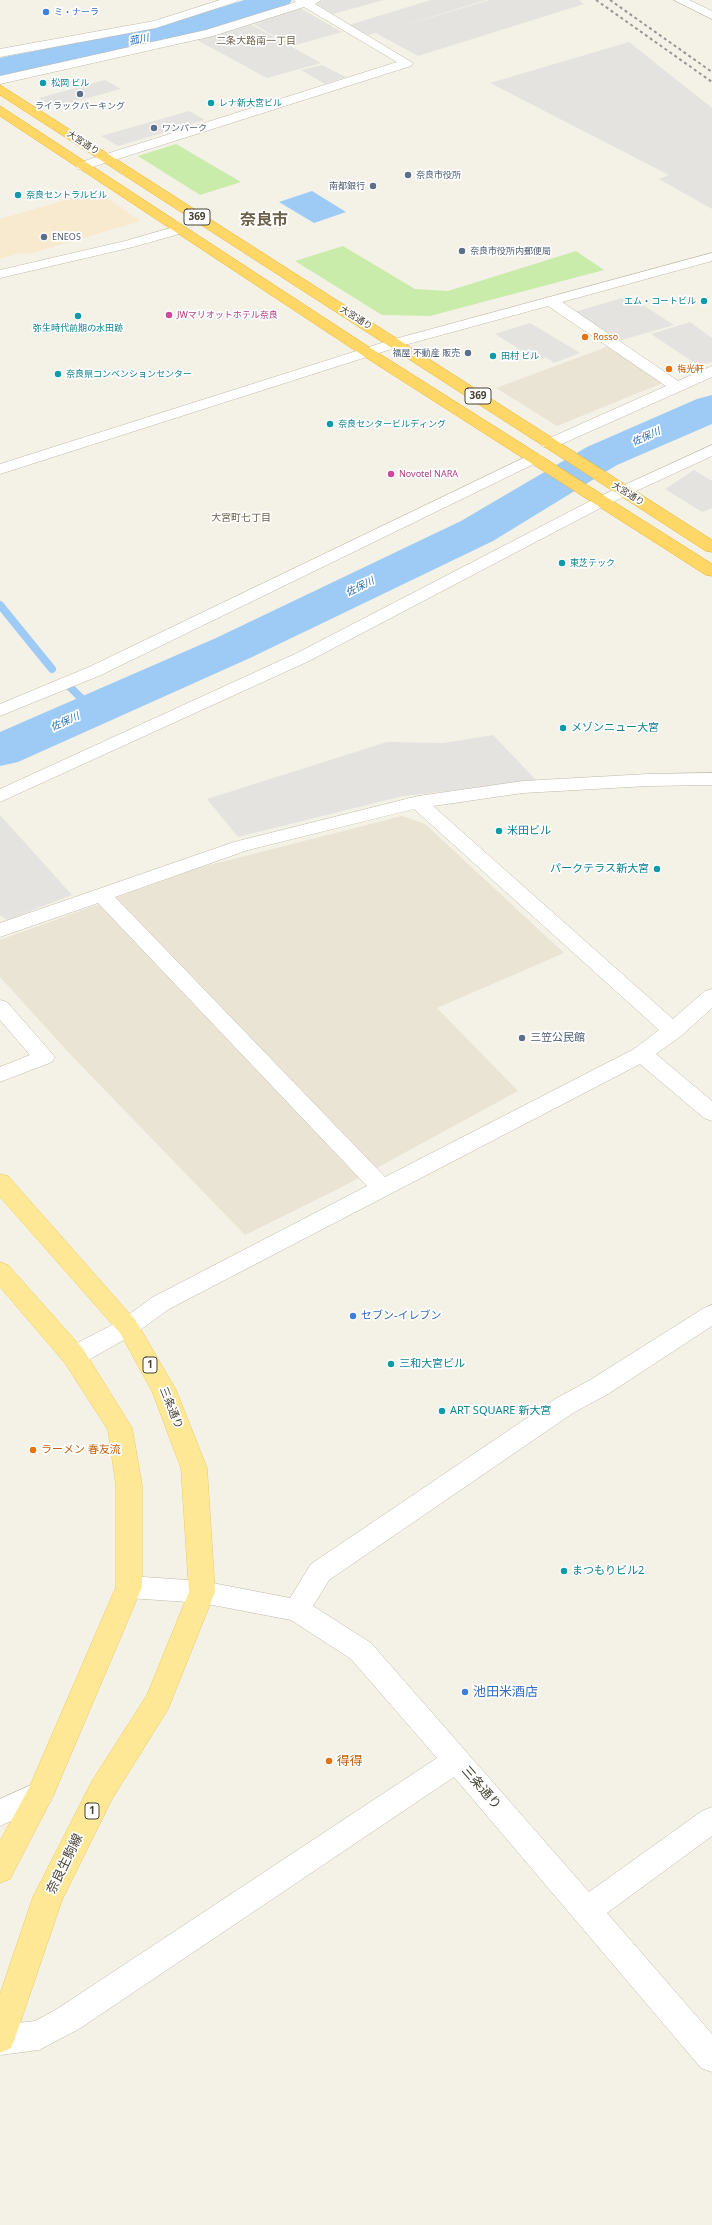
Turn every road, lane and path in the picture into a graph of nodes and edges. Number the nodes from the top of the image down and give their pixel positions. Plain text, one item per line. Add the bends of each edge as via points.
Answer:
1 (232, 0) edge
2 (680, 0) edge
3 (307, 1) edge
4 (712, 15) edge
5 (0, 52) edge
6 (0, 80) edge
7 (0, 89) edge
8 (0, 110) edge
9 (108, 158) junction
10 (83, 166) junction
11 (181, 229) junction
12 (712, 257) edge
13 (0, 274) edge
14 (550, 301) junction
15 (396, 343) junction
16 (367, 352) junction
17 (712, 371) edge
18 (676, 386) junction
19 (554, 447) junction
20 (712, 450) edge
21 (536, 459) junction
22 (0, 469) edge
23 (620, 489) junction
24 (598, 499) junction
25 (712, 547) edge
26 (712, 571) edge
27 (0, 711) edge
28 (712, 780) edge
29 (0, 796) edge
30 (418, 802) junction
31 (101, 894) junction
32 (0, 930) edge
33 (712, 996) edge
34 (0, 1007) edge
35 (673, 1031) junction
36 (642, 1054) junction
37 (0, 1075) edge
38 (712, 1113) edge
39 (0, 1182) edge
40 (383, 1189) junction
41 (0, 1271) edge
42 (712, 1314) edge
43 (128, 1327) junction
44 (74, 1356) junction
45 (129, 1587) junction
46 (202, 1592) junction
47 (297, 1610) junction
48 (457, 1760) junction
49 (40, 1794) junction
50 (0, 1813) edge
51 (712, 1820) edge
52 (0, 1870) edge
53 (588, 1911) junction
54 (0, 2039) edge
55 (712, 2057) edge

1 - 5 street via 156,24
2 - 4 street
3 - 6 street via 209,33
3 - 9 street via 407,63
7 - 9 highway, 大宮通り / 369
8 - 10 highway, 大宮通り / 369
9 - 10 street
9 - 15 highway, 大宮通り / 369
10 - 11 highway, 大宮通り / 369
11 - 13 street
11 - 16 highway, 大宮通り / 369
12 - 14 street
14 - 15 street
14 - 18 street
15 - 16 street
15 - 19 highway, 大宮通り / 369
16 - 21 highway, 大宮通り / 369
16 - 22 street
17 - 18 street
18 - 19 street
19 - 23 highway, 大宮通り / 369
20 - 23 street
21 - 24 highway, 大宮通り / 369
21 - 27 street via 102,668
23 - 24 street
23 - 25 highway, 大宮通り / 369
24 - 26 highway, 大宮通り / 369
24 - 29 street via 303,657
28 - 30 street via 648,780 523,787
30 - 31 street via 241,846
30 - 35 street
31 - 32 street
31 - 40 street
33 - 35 street
34 - 37 street via 44,1057
35 - 36 street
36 - 38 street
36 - 40 street
39 - 43 main road, 三条通り / 1
40 - 43 street via 161,1303
41 - 44 main road
42 - 47 street via 599,1387 564,1406 320,1572
43 - 44 street
43 - 46 main road, 三条通り / 1 via 164,1390 194,1468
44 - 45 main road via 120,1428 129,1485
45 - 46 street, 三条通り
45 - 49 main road
46 - 47 street, 三条通り
46 - 54 main road, 奈良生駒線 / 1 via 158,1701 102,1790 48,1897
47 - 48 street, 三条通り via 361,1652
48 - 53 street, 三条通り
48 - 54 street via 68,2019 39,2035
49 - 50 street
49 - 52 main road
51 - 53 street
53 - 55 street, 三条通り

